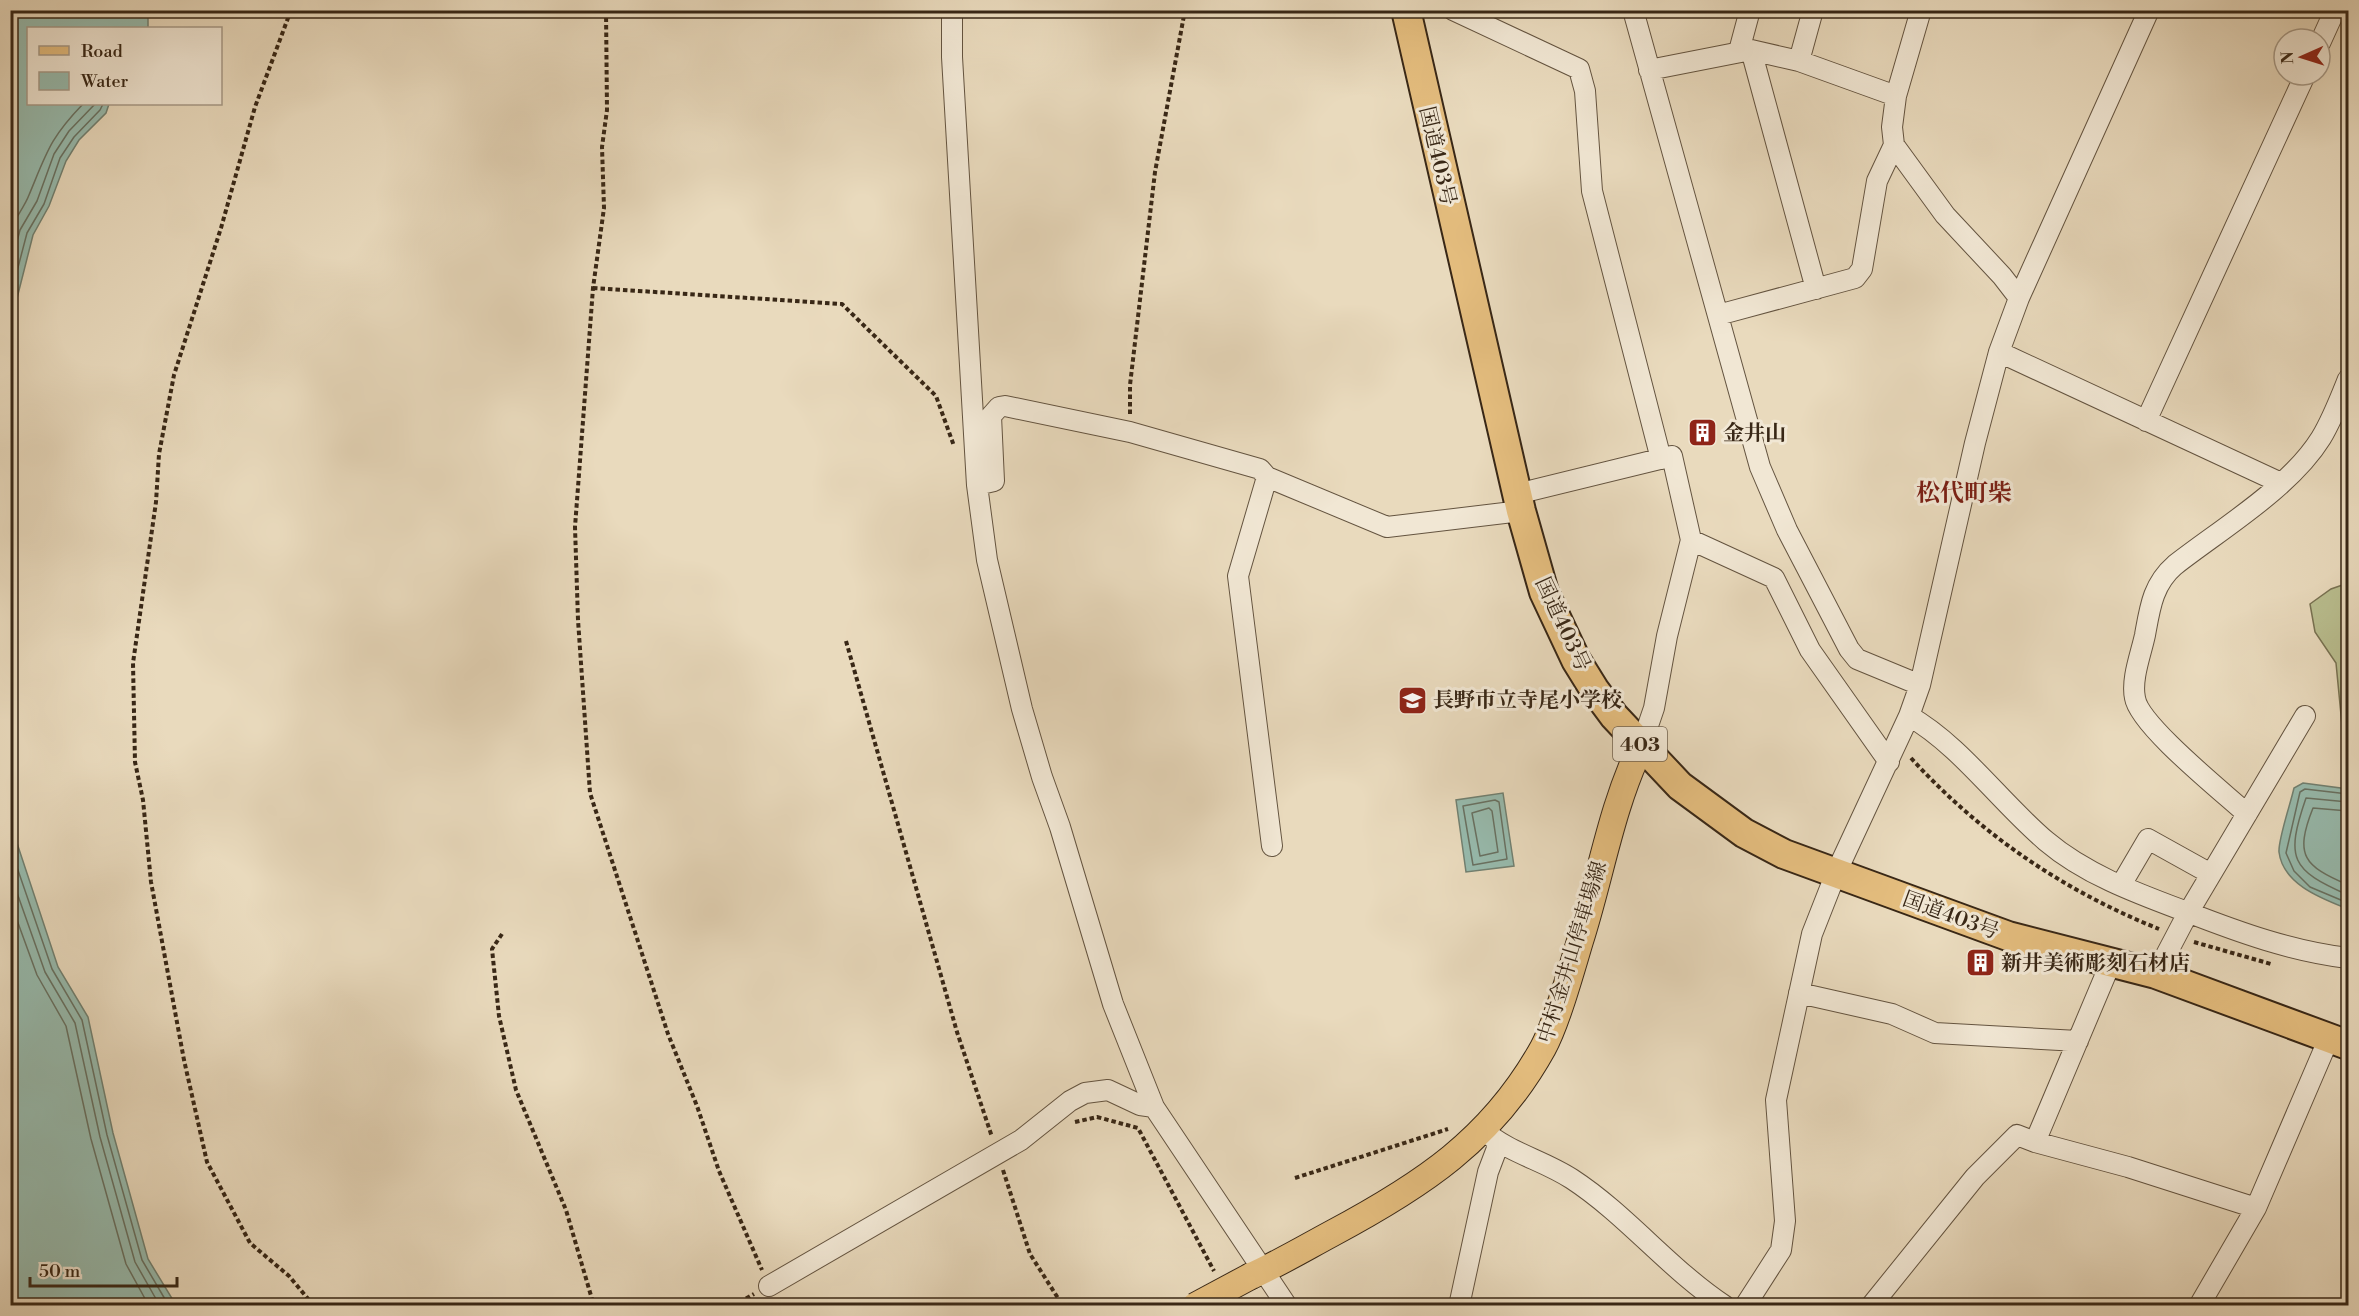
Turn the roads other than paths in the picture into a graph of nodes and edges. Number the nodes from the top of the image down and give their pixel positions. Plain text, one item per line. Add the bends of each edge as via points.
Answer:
1 (952, 10) edge
2 (1406, 10) edge
3 (1453, 10) edge
4 (1633, 10) edge
5 (1750, 10) edge
6 (1813, 10) edge
7 (1921, 10) edge
8 (2149, 10) edge
9 (2335, 10) edge
10 (2327, 27) edge
11 (1745, 51) junction
12 (1798, 61) junction
13 (1649, 70) junction
14 (2299, 87) edge
15 (1896, 96) junction
16 (1894, 145) junction
17 (1816, 289) junction
18 (2019, 298) junction
19 (1718, 315) junction
20 (1999, 352) junction
21 (2349, 379) edge
22 (2146, 421) junction
23 (1661, 459) junction
24 (1267, 477) junction
25 (2280, 483) junction
26 (977, 485) junction
27 (1519, 503) junction
28 (1691, 540) junction
29 (1920, 685) junction
30 (1909, 716) junction
31 (2305, 716) dead end
32 (1641, 746) junction
33 (1888, 762) junction
34 (2247, 814) junction
35 (1272, 846) dead end
36 (1836, 873) junction
37 (2211, 874) junction
38 (2121, 885) junction
39 (2188, 913) junction
40 (2349, 958) edge
41 (2111, 963) junction
42 (2156, 974) junction
43 (1799, 993) junction
44 (2078, 1041) junction
45 (2339, 1042) edge
46 (1154, 1107) junction
47 (1491, 1136) junction
48 (2034, 1142) junction
49 (2256, 1208) junction
50 (1257, 1273) junction
51 (769, 1286) road end
52 (1195, 1305) edge
53 (1287, 1305) edge
54 (1459, 1305) edge
55 (1725, 1305) edge
56 (1745, 1305) edge
57 (1871, 1305) edge
58 (2199, 1305) edge

1 - 26 street
2 - 27 highway, 国道403号 / 403
3 - 23 street via 1578,69 1585,92 1594,201
4 - 13 street
5 - 11 street
6 - 12 street
7 - 15 street
8 - 18 street
9 - 10 street
11 - 12 street
11 - 13 street
11 - 17 street
12 - 15 street
13 - 19 street
14 - 22 street
15 - 16 street
16 - 17 street via 1877,181 1862,269 1855,278
16 - 18 street via 1946,215
17 - 19 street
18 - 20 street
19 - 29 street via 1760,466 1838,631 1857,659
20 - 22 street
20 - 29 street
21 - 25 street via 2321,438
22 - 25 street
23 - 27 street
23 - 28 street via 1672,456
24 - 26 street via 1260,469 1130,432 999,407 991,417 994,481
24 - 27 street via 1387,527
24 - 35 street via 1238,576
25 - 34 street via 2165,573 2152,596 2134,689 2146,720
26 - 46 street via 987,560 1029,732 1113,1004
27 - 32 highway, 国道403号 / 403 via 1544,592 1576,660 1614,716
28 - 32 street
28 - 33 street via 1774,578 1810,650
29 - 30 street
30 - 33 street
30 - 38 street via 1945,739 2049,844
31 - 34 street
32 - 36 highway, 国道403号 / 403 via 1680,786 1744,833 1784,854
32 - 47 main road, 中村金井山停車場線 via 1611,821 1581,939 1544,1046
33 - 36 street
34 - 37 street
36 - 41 highway, 国道403号 / 403 via 2008,936
36 - 43 street via 1812,934
37 - 38 street via 2148,839
37 - 39 street
38 - 39 street
39 - 40 street via 2275,944
39 - 42 street
41 - 42 highway, 国道403号 / 403
41 - 44 street
42 - 45 highway, 国道403号 / 403
43 - 44 street via 1892,1014 1935,1033
43 - 56 street via 1776,1100 1785,1221 1781,1250
44 - 48 street
45 - 49 street
46 - 50 street
46 - 51 street via 1097,1090 1070,1101 998,1154
47 - 50 main road, 中村金井山停車場線 via 1399,1196
47 - 54 street via 1488,1172
47 - 55 street via 1572,1179 1678,1271
48 - 49 street
48 - 57 street via 2016,1135 1975,1177
49 - 58 street
50 - 52 main road, 中村金井山停車場線, bridge
50 - 53 street

